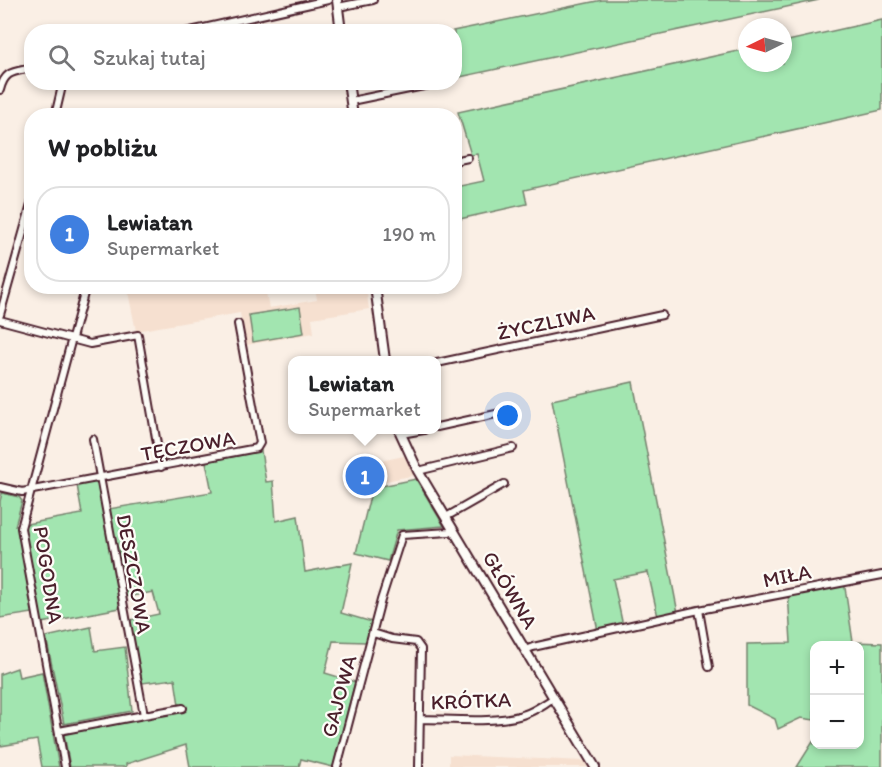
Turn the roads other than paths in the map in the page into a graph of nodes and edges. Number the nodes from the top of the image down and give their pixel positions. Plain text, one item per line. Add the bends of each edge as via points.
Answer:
1 (328, 0) edge
2 (373, 0) edge
3 (338, 3) edge
4 (222, 24) edge
5 (340, 24) edge
6 (24, 70) edge
7 (0, 90) edge
8 (61, 90) edge
9 (349, 90) edge
10 (404, 90) edge
11 (351, 101) junction
12 (57, 108) edge
13 (351, 108) edge
14 (468, 158) dead end
15 (462, 159) edge
16 (24, 230) edge
17 (84, 294) edge
18 (376, 294) edge
19 (0, 315) edge
20 (662, 315) dead end
21 (0, 320) edge
22 (238, 324) dead end
23 (71, 339) junction
24 (384, 356) edge
25 (441, 362) edge
26 (505, 412) dead end
27 (441, 426) edge
28 (401, 434) edge
29 (93, 439) dead end
30 (513, 448) dead end
31 (160, 467) junction
32 (418, 471) junction
33 (100, 479) junction
34 (504, 484) dead end
35 (0, 487) edge
36 (29, 491) junction
37 (446, 517) junction
38 (453, 529) junction
39 (882, 574) edge
40 (699, 610) junction
41 (373, 633) junction
42 (525, 650) junction
43 (709, 667) dead end
44 (554, 698) junction
45 (183, 708) dead end
46 (144, 715) junction
47 (420, 719) junction
48 (59, 731) junction
49 (65, 767) edge
50 (337, 767) edge
51 (419, 767) edge
52 (595, 767) edge

1 - 4 street
2 - 3 street
3 - 5 street
6 - 7 street via 7,74
8 - 12 street
9 - 11 street
10 - 11 street
11 - 13 street
14 - 15 street
16 - 19 street
17 - 23 street, POGODNA
18 - 24 street
20 - 25 street, ŻYCZLIWA
21 - 23 street
22 - 31 street, TĘCZOWA via 260,443 252,451
23 - 31 street via 90,344 138,335
23 - 36 street, POGODNA
26 - 27 street
28 - 32 street, GŁÓWNA
29 - 33 street, DESZCZOWA
30 - 32 street
31 - 33 street, TĘCZOWA
32 - 37 street, GŁÓWNA
33 - 36 street, TĘCZOWA
33 - 46 street, DESZCZOWA
34 - 37 street
35 - 36 street, TĘCZOWA
36 - 48 street, POGODNA via 22,537
37 - 38 street, GŁÓWNA
38 - 41 street, GAJOWA via 402,535
38 - 42 street, GŁÓWNA
39 - 40 street, MIŁA
40 - 42 street, MIŁA
40 - 43 street
41 - 47 street, GAJOWA via 419,644
41 - 50 street, GAJOWA
42 - 44 street, GŁÓWNA
44 - 47 street, KRÓTKA via 517,717
44 - 52 street, GŁÓWNA
45 - 46 street
46 - 48 street
47 - 51 street
48 - 49 street, POGODNA

